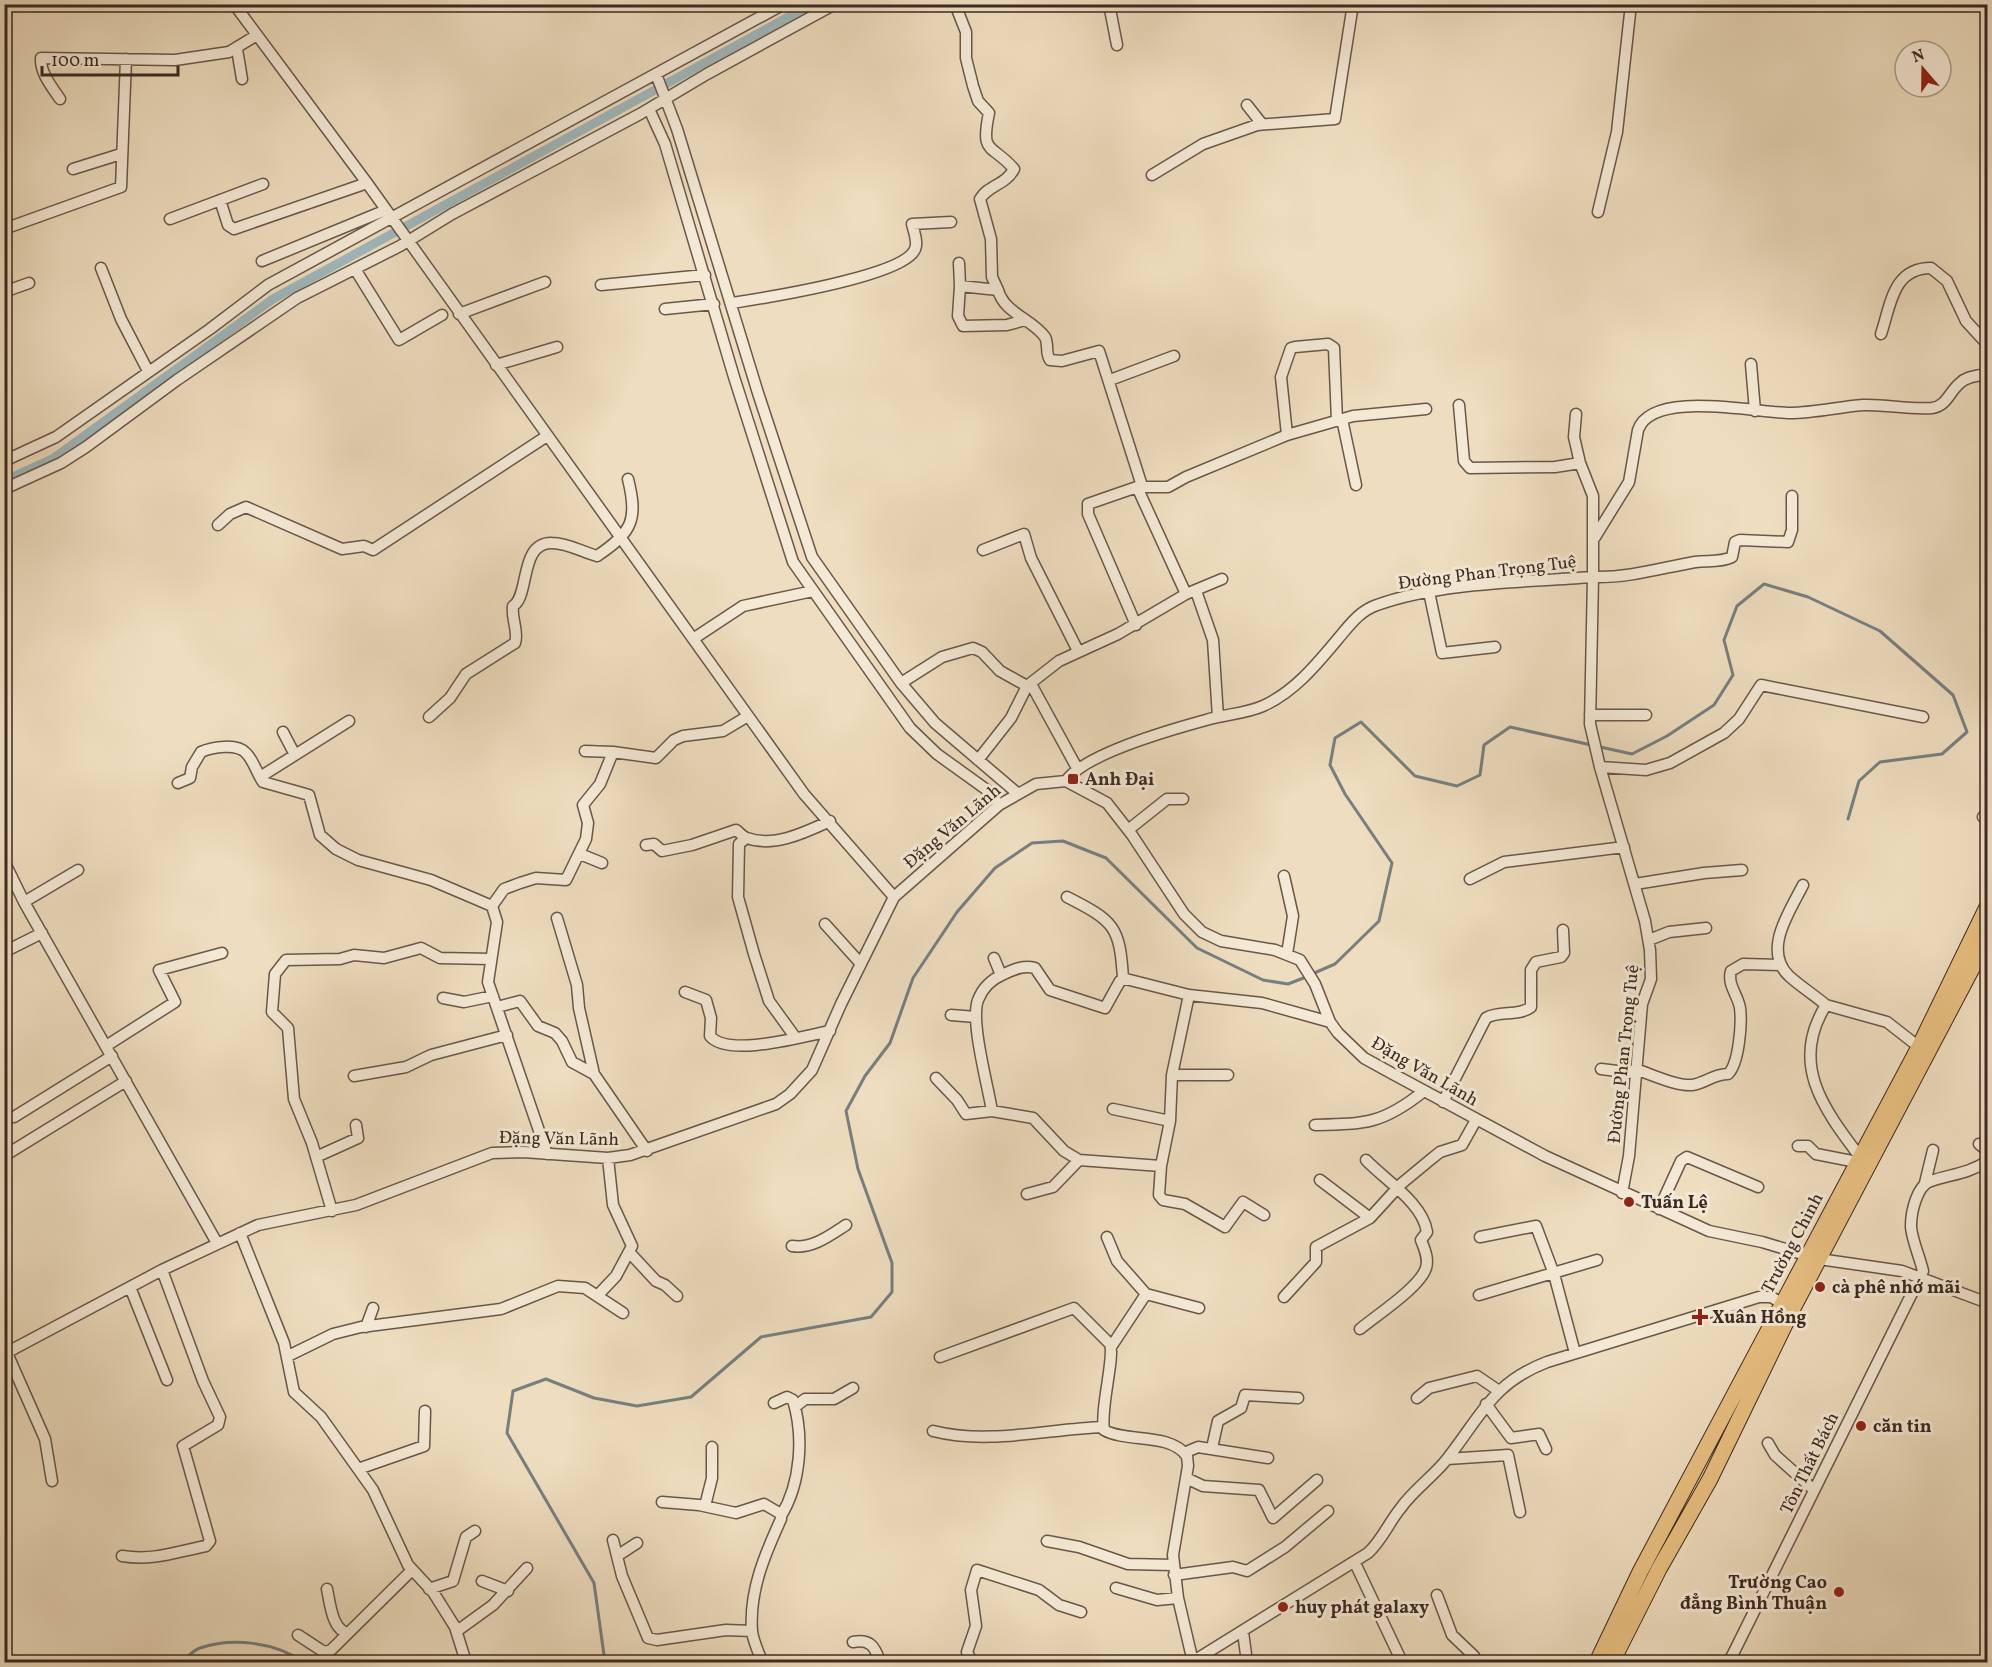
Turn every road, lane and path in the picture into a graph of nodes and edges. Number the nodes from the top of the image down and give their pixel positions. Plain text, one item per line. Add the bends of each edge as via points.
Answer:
1 (234, 4) edge
2 (784, 4) edge
3 (835, 4) edge
4 (955, 4) edge
5 (1109, 4) edge
6 (1353, 4) edge
7 (1631, 4) edge
8 (257, 35) junction
9 (1117, 45) dead end
10 (237, 49) junction
11 (126, 59) junction
12 (657, 79) junction
13 (242, 80) dead end
14 (665, 97) junction
15 (60, 99) dead end
16 (1247, 105) dead end
17 (649, 109) junction
18 (1262, 124) junction
19 (121, 154) junction
20 (73, 169) dead end
21 (1152, 175) dead end
22 (368, 183) junction
23 (263, 184) dead end
24 (219, 200) junction
25 (1598, 212) dead end
26 (392, 218) junction
27 (170, 219) dead end
28 (951, 222) dead end
29 (4, 229) edge
30 (407, 239) junction
31 (262, 261) dead end
32 (959, 263) dead end
33 (101, 268) dead end
34 (355, 269) junction
35 (705, 275) junction
36 (545, 282) dead end
37 (30, 283) dead end
38 (601, 285) dead end
39 (960, 286) junction
40 (998, 290) junction
41 (4, 292) edge
42 (732, 303) junction
43 (714, 304) junction
44 (666, 309) dead end
45 (459, 314) junction
46 (442, 315) dead end
47 (1025, 320) junction
48 (1881, 334) dead end
49 (1988, 345) edge
50 (557, 347) dead end
51 (1174, 356) dead end
52 (1751, 364) dead end
53 (496, 365) junction
54 (148, 371) junction
55 (1988, 373) edge
56 (1110, 380) junction
57 (1458, 405) dead end
58 (1426, 409) dead end
59 (1755, 411) junction
60 (1576, 414) dead end
61 (1340, 420) junction
62 (1287, 435) junction
63 (547, 436) junction
64 (4, 461) edge
65 (1580, 463) junction
66 (628, 479) dead end
67 (1356, 484) dead end
68 (1140, 486) junction
69 (4, 489) edge
70 (1792, 496) dead end
71 (218, 525) dead end
72 (619, 537) junction
73 (1595, 537) junction
74 (983, 549) dead end
75 (812, 557) junction
76 (796, 567) junction
77 (1593, 577) junction
78 (1221, 579) dead end
79 (813, 591) junction
80 (1429, 592) junction
81 (1191, 593) junction
82 (1136, 625) junction
83 (693, 639) junction
84 (1495, 647) dead end
85 (1078, 651) junction
86 (901, 683) junction
87 (1029, 685) junction
88 (1646, 715) dead end
89 (748, 716) junction
90 (429, 717) dead end
91 (1218, 717) junction
92 (1923, 717) dead end
93 (1590, 719) junction
94 (350, 722) dead end
95 (283, 732) dead end
96 (585, 751) dead end
97 (613, 752) junction
98 (295, 755) junction
99 (978, 760) junction
100 (1600, 767) junction
101 (1077, 768) junction
102 (260, 777) junction
103 (1066, 781) junction
104 (178, 783) dead end
105 (1017, 793) junction
106 (1183, 799) dead end
107 (999, 805) junction
108 (830, 821) junction
109 (1128, 830) junction
110 (746, 838) junction
111 (646, 845) dead end
112 (1624, 847) junction
113 (580, 854) junction
114 (4, 861) edge
115 (602, 863) dead end
116 (78, 870) dead end
117 (1742, 870) dead end
118 (1284, 876) dead end
119 (8, 877) edge
120 (1470, 879) dead end
121 (1635, 884) junction
122 (1803, 885) dead end
123 (894, 897) junction
124 (1067, 897) dead end
125 (24, 902) junction
126 (1988, 905) edge
127 (492, 906) junction
128 (557, 918) dead end
129 (825, 924) dead end
130 (1706, 928) dead end
131 (1563, 930) dead end
132 (42, 933) junction
133 (1988, 938) edge
134 (1649, 940) junction
135 (4, 952) edge
136 (222, 953) dead end
137 (1287, 954) junction
138 (994, 958) dead end
139 (491, 960) junction
140 (861, 964) junction
141 (1781, 965) junction
142 (1001, 975) junction
143 (1123, 979) junction
144 (685, 992) dead end
145 (1189, 995) junction
146 (493, 996) junction
147 (443, 998) dead end
148 (1826, 1005) junction
149 (497, 1007) junction
150 (951, 1015) dead end
151 (976, 1017) junction
152 (1330, 1022) junction
153 (830, 1031) junction
154 (507, 1035) junction
155 (795, 1037) junction
156 (106, 1046) junction
157 (1919, 1047) junction
158 (112, 1056) junction
159 (1600, 1069) dead end
160 (1635, 1071) junction
161 (594, 1074) junction
162 (1172, 1075) junction
163 (1228, 1075) dead end
164 (354, 1076) dead end
165 (936, 1078) dead end
166 (126, 1081) junction
167 (1424, 1091) junction
168 (1443, 1102) junction
169 (1113, 1109) dead end
170 (992, 1111) junction
171 (14, 1117) dead end
172 (1476, 1120) junction
173 (1170, 1121) junction
174 (356, 1125) dead end
175 (1315, 1125) dead end
176 (1798, 1146) dead end
177 (1933, 1150) dead end
178 (647, 1151) junction
179 (547, 1154) junction
180 (4, 1156) edge
181 (316, 1157) junction
182 (608, 1158) junction
183 (1079, 1160) junction
184 (1366, 1160) dead end
185 (1859, 1160) junction
186 (1988, 1161) edge
187 (1161, 1166) junction
188 (1320, 1180) dead end
189 (1924, 1183) junction
190 (1758, 1187) dead end
191 (1396, 1189) junction
192 (1622, 1193) junction
193 (1027, 1194) dead end
194 (1659, 1209) junction
195 (332, 1211) junction
196 (1264, 1215) dead end
197 (1370, 1218) junction
198 (846, 1225) dead end
199 (240, 1233) junction
200 (1107, 1237) dead end
201 (1480, 1238) dead end
202 (217, 1244) junction
203 (792, 1246) dead end
204 (629, 1252) junction
205 (1814, 1257) junction
206 (1597, 1260) dead end
207 (162, 1270) junction
208 (1554, 1274) junction
209 (1919, 1278) junction
210 (130, 1287) junction
211 (1146, 1294) junction
212 (1479, 1294) dead end
213 (598, 1295) junction
214 (677, 1296) dead end
215 (1284, 1297) dead end
216 (1988, 1303) edge
217 (1787, 1306) junction
218 (373, 1308) dead end
219 (1199, 1308) dead end
220 (623, 1313) dead end
221 (366, 1327) junction
222 (1360, 1329) dead end
223 (1111, 1347) junction
224 (6, 1353) edge
225 (1575, 1353) junction
226 (288, 1356) junction
227 (940, 1357) dead end
228 (167, 1380) dead end
229 (853, 1388) dead end
230 (1499, 1391) junction
231 (1298, 1398) dead end
232 (1417, 1398) dead end
233 (774, 1403) dead end
234 (1486, 1404) junction
235 (795, 1407) junction
236 (425, 1411) dead end
237 (1103, 1427) junction
238 (933, 1431) dead end
239 (1512, 1438) junction
240 (1768, 1443) dead end
241 (712, 1447) dead end
242 (1212, 1448) junction
243 (1546, 1449) dead end
244 (1185, 1453) junction
245 (1508, 1455) junction
246 (1268, 1458) dead end
247 (1448, 1459) junction
248 (358, 1469) junction
249 (1186, 1478) junction
250 (1317, 1480) dead end
251 (52, 1481) dead end
252 (1814, 1490) junction
253 (662, 1502) dead end
254 (705, 1506) junction
255 (1328, 1511) dead end
256 (1520, 1512) dead end
257 (781, 1516) junction
258 (475, 1531) dead end
259 (613, 1540) dead end
260 (1047, 1541) dead end
261 (637, 1543) dead end
262 (122, 1556) dead end
263 (617, 1556) junction
264 (1355, 1563) junction
265 (528, 1568) dead end
266 (1174, 1570) junction
267 (411, 1571) junction
268 (482, 1581) dead end
269 (1116, 1588) dead end
270 (327, 1589) dead end
271 (429, 1589) junction
272 (508, 1591) junction
273 (1437, 1595) dead end
274 (1178, 1598) junction
275 (1082, 1612) dead end
276 (457, 1631) junction
277 (752, 1632) junction
278 (1243, 1632) junction
279 (348, 1633) junction
280 (298, 1635) dead end
281 (853, 1642) dead end
282 (466, 1662) edge
283 (762, 1662) edge
284 (880, 1662) edge
285 (972, 1662) edge
286 (1193, 1662) edge
287 (1247, 1662) edge
288 (1402, 1662) edge
289 (1470, 1662) edge
290 (1597, 1662) edge
291 (1612, 1662) edge
292 (1729, 1662) edge

1 - 8 street
2 - 12 street
3 - 14 street
4 - 40 street via 966,32 966,58 973,86 978,101 989,113 986,142 1014,169 1002,184 980,199 991,239 992,276
5 - 9 street
6 - 18 street via 1335,119
7 - 25 street via 1618,126
8 - 10 street
8 - 22 street
10 - 11 street via 221,55 175,60
10 - 13 street
11 - 15 street via 41,58 40,65
11 - 19 street
12 - 14 street
12 - 26 street
14 - 17 street
14 - 42 street
16 - 18 street
17 - 30 street
17 - 35 street via 665,144
18 - 21 street via 1203,144
19 - 20 street
19 - 29 street via 122,187
22 - 24 street via 234,229 228,225
22 - 26 street
23 - 24 street
24 - 27 street
26 - 30 street
26 - 31 street
26 - 54 street via 268,285
28 - 42 street via 912,224 917,241 908,258 851,281
30 - 34 street
30 - 45 street
32 - 39 street
33 - 54 street
34 - 46 street via 399,340
34 - 69 street via 272,314 61,463
35 - 38 street
35 - 43 street
36 - 45 street
37 - 41 street
39 - 40 street
39 - 47 street via 958,316 963,326 1007,325
40 - 47 street
42 - 75 street
43 - 44 street
43 - 76 street via 780,528
45 - 53 street
47 - 56 street via 1046,339 1050,360 1099,351
48 - 49 street via 1899,282 1907,272 1931,267 1947,281 1966,321
50 - 53 street
51 - 56 street
52 - 59 street
53 - 63 street
54 - 64 street via 43,445
55 - 59 street via 1969,377 1936,407 1877,405 1814,412
56 - 68 street
57 - 65 street via 1464,461 1470,468
58 - 61 street via 1368,412
59 - 73 street via 1695,406 1643,418 1629,482
60 - 65 street via 1574,437
61 - 62 street
61 - 62 street via 1334,348 1328,344 1291,348 1281,377
61 - 67 street
62 - 68 street via 1171,486
63 - 71 street via 373,550 364,546 342,549 252,508 240,508
63 - 72 street
65 - 73 street via 1593,496
66 - 72 street via 634,516
68 - 81 street
68 - 82 street via 1093,501 1087,508
70 - 77 street via 1788,543 1740,540 1735,542 1732,557 1726,560
72 - 83 street
72 - 90 street via 597,556 557,543 540,546 532,555 519,601 513,606 512,623 517,636 514,643 466,674 450,698
73 - 77 street
74 - 85 street via 1024,534 1031,558
75 - 76 street
75 - 86 street
76 - 79 street
77 - 80 street, Đường Phan Trọng Tuệ
77 - 93 street, Đường Phan Trọng Tuệ
78 - 81 street
79 - 83 street via 743,606
79 - 107 street via 910,728 937,754 987,790
80 - 84 street via 1442,653
80 - 91 street, Đường Phan Trọng Tuệ via 1368,609 1352,621 1288,692 1256,709
81 - 82 street
81 - 91 street via 1213,640
82 - 85 street
83 - 89 street
85 - 87 street
86 - 87 street via 942,657 973,648 1000,671
86 - 99 street via 935,723
87 - 99 street via 1011,718
87 - 101 street
88 - 93 street
89 - 97 street via 723,731 674,740 656,758
89 - 108 street via 804,794
91 - 101 street, Đường Phan Trọng Tuệ
92 - 100 street via 1761,685 1739,719 1724,733 1676,761 1646,770
93 - 100 street, Đường Phan Trọng Tuệ
94 - 98 street
95 - 98 street
96 - 97 street
97 - 113 street via 600,784 583,805 588,828
98 - 102 street
99 - 105 street
100 - 112 street, Đường Phan Trọng Tuệ
101 - 103 street, Đường Phan Trọng Tuệ
102 - 104 street via 247,753 212,747 196,758 190,778
102 - 127 street via 270,786 309,795 320,835 336,849 358,860 431,880
103 - 105 street, Đặng Văn Lãnh via 1036,784
103 - 109 street via 1107,803
105 - 107 street, Đặng Văn Lãnh
106 - 109 street via 1167,799
107 - 123 street, Đặng Văn Lãnh
108 - 110 street via 795,836 772,840
108 - 123 street
109 - 137 street via 1184,914 1202,932 1221,941
110 - 111 street via 735,830 662,851 654,844
110 - 155 street via 739,844 738,897 764,990 774,1011
112 - 120 street via 1504,862
112 - 121 street, Đường Phan Trọng Tuệ
113 - 115 street
113 - 127 street via 566,880 536,878 520,883 504,889
114 - 119 street
116 - 125 street
117 - 121 street
118 - 137 street via 1293,916
119 - 125 street
121 - 134 street, Đường Phan Trọng Tuệ
122 - 141 street via 1782,928 1778,944
123 - 140 street, Đặng Văn Lãnh
124 - 143 street via 1095,911 1118,936
125 - 132 street
126 - 157 highway, Trường Chinh
127 - 139 street via 497,921
128 - 161 street via 577,985
129 - 140 street
130 - 134 street via 1669,932
131 - 168 street via 1561,957 1536,962 1531,970 1531,1007 1524,1012 1486,1018
132 - 135 street
132 - 156 street
133 - 205 highway, Trường Chinh
134 - 160 street, Đường Phan Trọng Tuệ via 1651,979 1642,1004
136 - 156 street via 159,970 175,1002
137 - 152 street, Đặng Văn Lãnh via 1304,963
138 - 142 street
139 - 146 street via 488,982
139 - 181 street via 440,958 421,948 384,958 354,955 282,962 275,974 271,1009 288,1028 294,1099
140 - 153 street, Đặng Văn Lãnh
141 - 148 street
141 - 160 street via 1743,964 1731,971 1740,1026 1734,1065 1728,1074 1715,1074 1701,1083 1687,1085
142 - 143 street via 1027,966 1035,968 1050,990 1106,1008
142 - 151 street via 988,983 978,1000
143 - 145 street
144 - 155 street via 708,1003 710,1036 719,1044 746,1046
145 - 152 street via 1262,1002
145 - 162 street
146 - 147 street via 464,1002
146 - 149 street
148 - 157 street via 1887,1022
148 - 185 street via 1813,1032 1809,1068 1832,1118
149 - 154 street
149 - 161 street via 520,1001 538,1026 555,1033 562,1041 572,1062
150 - 151 street
151 - 170 street
152 - 167 street, Đặng Văn Lãnh via 1365,1058
153 - 155 street
153 - 178 street, Đặng Văn Lãnh via 812,1070 790,1095 776,1104
154 - 164 street via 431,1055 405,1067
154 - 179 street
156 - 158 street
157 - 185 highway, Trường Chinh
158 - 166 street
158 - 171 street
159 - 160 street
160 - 192 street, Đường Phan Trọng Tuệ via 1629,1156
161 - 178 street
162 - 163 street
162 - 173 street
165 - 170 street via 966,1114
166 - 180 street
166 - 202 street
167 - 168 street, Đặng Văn Lãnh
167 - 175 street via 1395,1111 1363,1124
168 - 172 street, Đặng Văn Lãnh
169 - 173 street
170 - 183 street via 1032,1118 1064,1151
172 - 191 street via 1462,1145 1440,1152
172 - 192 street, Đặng Văn Lãnh
173 - 187 street
174 - 181 street via 358,1138
176 - 185 street via 1808,1146 1816,1154
177 - 189 street
178 - 182 street, Đặng Văn Lãnh
179 - 182 street, Đặng Văn Lãnh
179 - 195 street, Đặng Văn Lãnh via 509,1151 483,1155 368,1202
181 - 195 street
182 - 204 street via 610,1194 631,1241
183 - 187 street
183 - 193 street via 1053,1187
184 - 191 street
185 - 205 highway, Trường Chinh
186 - 189 street via 1957,1176
187 - 196 street via 1158,1190 1163,1200 1185,1204 1225,1227 1243,1202
188 - 197 street
189 - 209 street via 1911,1228 1923,1271
190 - 194 street via 1687,1157 1681,1161
191 - 197 street
191 - 222 street via 1416,1210 1426,1228 1421,1240 1427,1255 1426,1268 1415,1286
192 - 194 street, Đặng Văn Lãnh
194 - 205 street, Đặng Văn Lãnh via 1709,1231
195 - 199 street, Đặng Văn Lãnh via 272,1221
197 - 215 street via 1316,1246 1316,1262
198 - 203 street via 815,1243
199 - 202 street, Đặng Văn Lãnh
199 - 226 street
200 - 211 street via 1117,1261
201 - 208 street via 1536,1226
202 - 207 street, Đặng Văn Lãnh
204 - 213 street via 616,1276
204 - 214 street via 656,1281
205 - 209 street, Đặng Văn Lãnh via 1902,1271
205 - 217 highway, Trường Chinh
206 - 208 street
207 - 210 street, Đặng Văn Lãnh
207 - 262 street via 220,1417 218,1425 183,1446 210,1541 206,1546 145,1560
208 - 212 street
208 - 225 street
209 - 216 street, Đặng Văn Lãnh
209 - 252 street, Tôn Thất Bách
210 - 224 street, Đặng Văn Lãnh
210 - 228 street
211 - 219 street
211 - 223 street
213 - 220 street
213 - 221 street via 575,1286 558,1286 501,1309
217 - 225 street via 1771,1297 1759,1297
217 - 290 highway, Trường Chinh via 1635,1581
217 - 291 highway, Trường Chinh via 1710,1479
218 - 221 street
221 - 226 street via 325,1336
223 - 227 street via 1074,1308
223 - 237 street
224 - 251 street via 45,1439
225 - 230 street via 1525,1370
226 - 248 street via 296,1396 321,1417
229 - 235 street via 834,1400 805,1399
230 - 232 street via 1477,1376 1429,1388
230 - 234 street
231 - 242 street via 1245,1395 1241,1408 1218,1421
233 - 235 street via 787,1397
234 - 239 street
234 - 247 street
235 - 257 street via 801,1443 787,1508
236 - 248 street via 424,1446
237 - 238 street via 975,1436
237 - 244 street via 1106,1432 1161,1442
239 - 243 street via 1539,1434
239 - 245 street
240 - 252 street via 1774,1455
241 - 254 street via 712,1478
242 - 244 street via 1198,1447
242 - 246 street
244 - 249 street
245 - 247 street
245 - 256 street
247 - 264 street via 1400,1508 1379,1543
248 - 267 street via 379,1500
249 - 250 street via 1203,1486 1259,1490 1273,1518
249 - 266 street via 1174,1545
252 - 292 street, Tôn Thất Bách
253 - 254 street
254 - 257 street via 736,1513 764,1504
255 - 266 street via 1285,1547 1247,1570
257 - 277 street via 760,1567
258 - 271 street via 466,1537 453,1581
259 - 263 street
260 - 266 street via 1128,1564
261 - 263 street
263 - 277 street via 648,1638 726,1630
264 - 278 street via 1307,1589
264 - 288 street
265 - 272 street
266 - 274 street
267 - 271 street
267 - 279 street
268 - 272 street
269 - 274 street via 1157,1600
270 - 279 street via 337,1625
271 - 276 street
272 - 276 street
273 - 289 street via 1452,1635 1474,1656
274 - 286 street
275 - 285 street via 1059,1605 1038,1590 977,1570 971,1590 976,1626 967,1652
276 - 282 street
277 - 283 street
278 - 286 street
278 - 287 street
279 - 280 street via 324,1652
281 - 284 street via 870,1643

